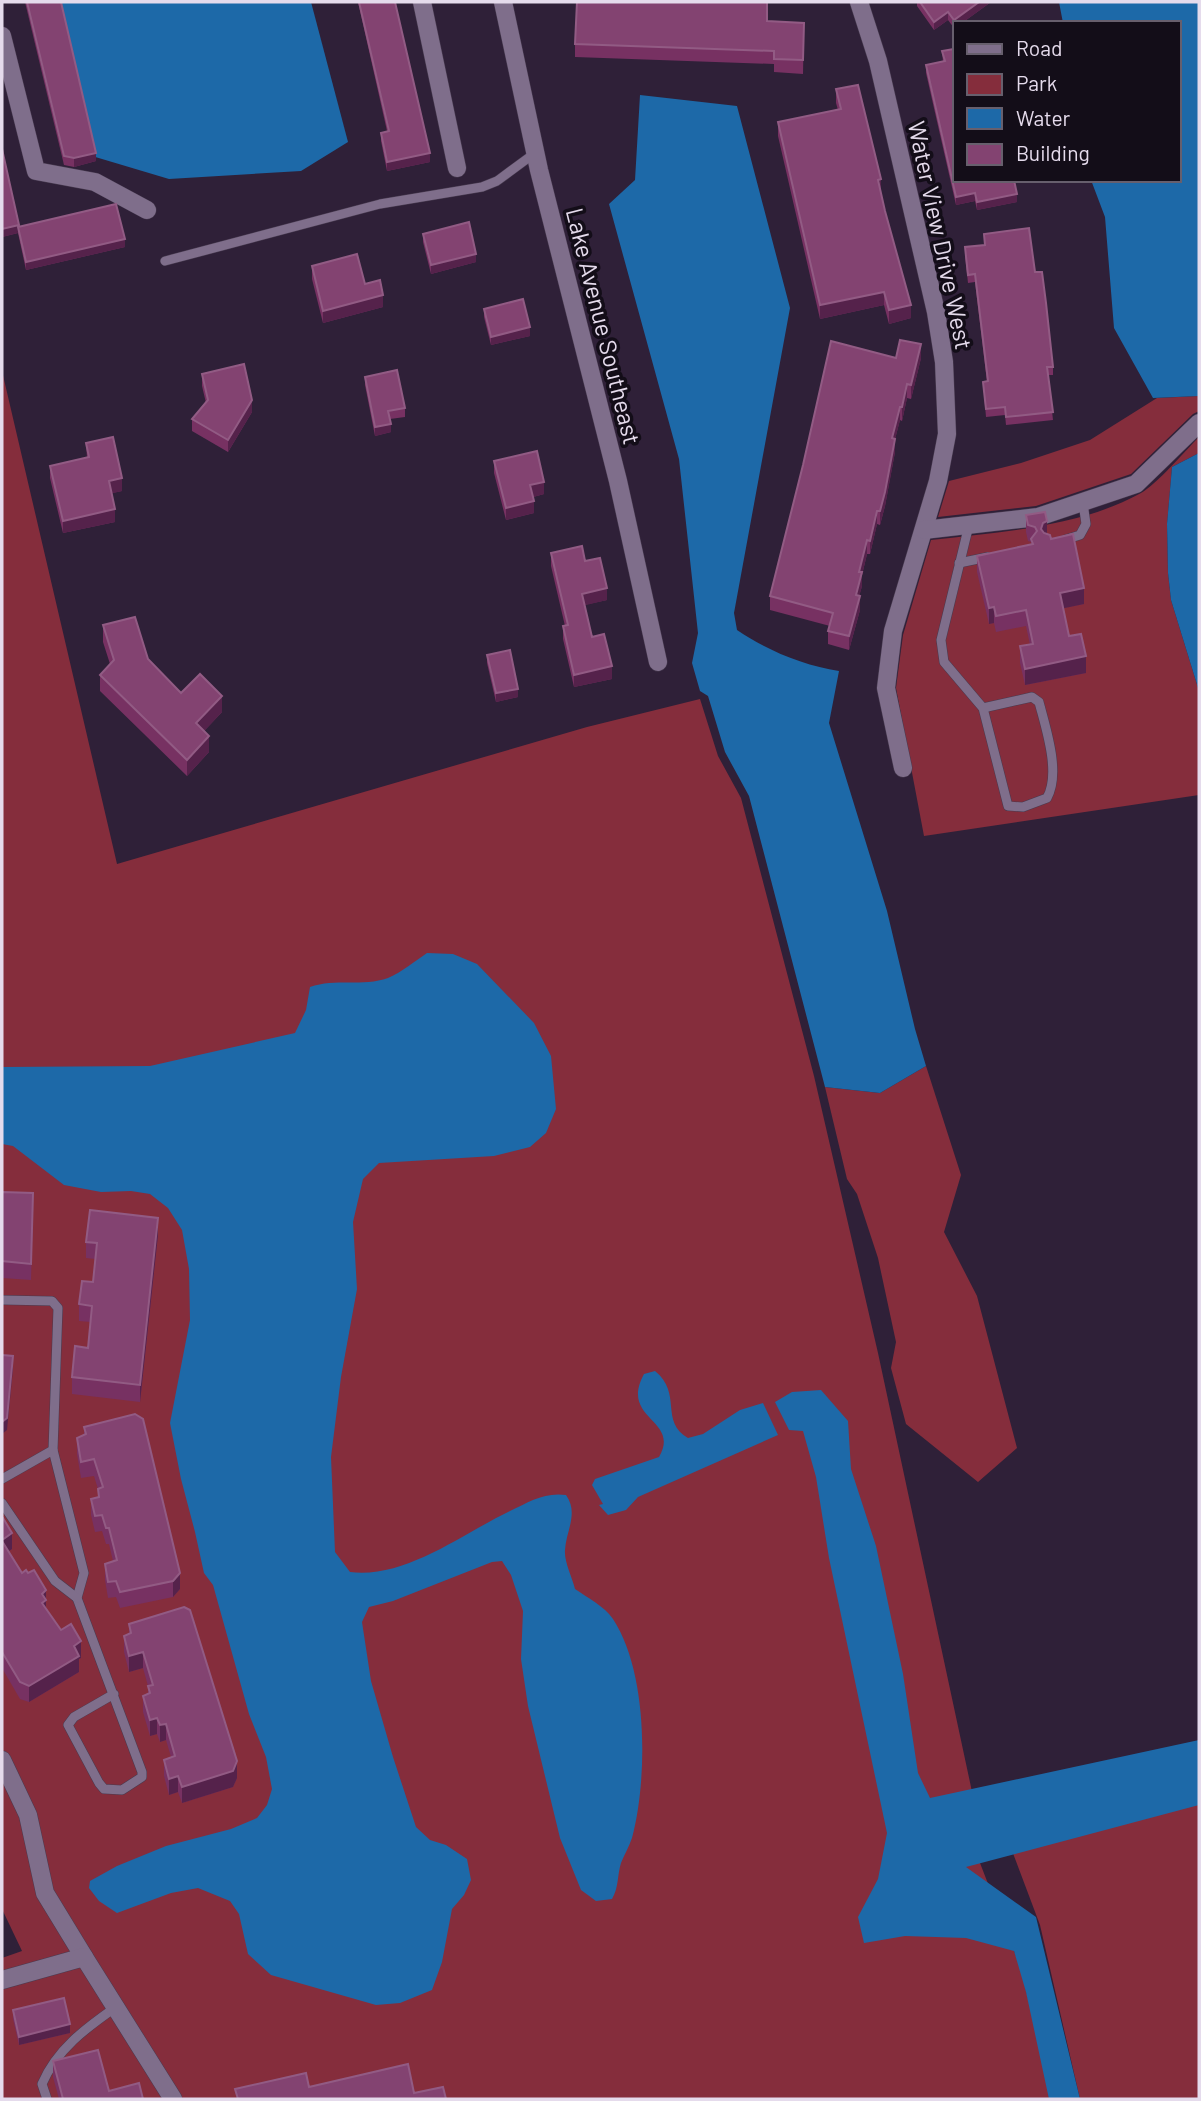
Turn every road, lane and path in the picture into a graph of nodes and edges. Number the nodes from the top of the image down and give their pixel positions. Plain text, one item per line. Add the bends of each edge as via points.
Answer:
1 (422, 2) edge
2 (503, 2) edge
3 (859, 2) edge
4 (2, 36) edge
5 (536, 153) junction
6 (457, 168) dead end
7 (147, 210) dead end
8 (165, 261) dead end
9 (1199, 423) edge
10 (1083, 503) junction
11 (969, 525) junction
12 (924, 530) junction
13 (1057, 542) edge
14 (995, 556) edge
15 (959, 563) junction
16 (658, 662) dead end
17 (982, 708) junction
18 (902, 768) dead end
19 (2, 1300) edge
20 (53, 1450) junction
21 (2, 1479) edge
22 (2, 1503) edge
23 (77, 1598) junction
24 (114, 1694) junction
25 (2, 1760) edge
26 (85, 1957) junction
27 (2, 1980) edge
28 (116, 2007) junction
29 (47, 2099) edge
30 (173, 2099) edge

1 - 6 street
2 - 5 street, Lake Avenue Southeast
3 - 12 street, Water View Drive West via 878,61 944,362 947,434
4 - 7 street via 36,172 95,182
5 - 8 lane via 482,187 380,204
5 - 16 street, Lake Avenue Southeast
9 - 10 street via 1136,484
10 - 11 street via 1038,517
10 - 13 lane via 1086,524 1080,536
11 - 12 street
11 - 15 lane
12 - 18 street, Water View Drive West via 893,631 886,688
14 - 15 lane
15 - 17 lane via 941,640 944,662
17 - 17 lane via 1008,806 1023,807 1048,798 1055,775 1039,702 1032,697
19 - 20 lane via 51,1301 58,1308
20 - 21 lane
20 - 23 lane via 84,1573
22 - 23 lane via 55,1581
23 - 24 lane
24 - 24 lane via 142,1772 142,1777 122,1790 104,1789 99,1783 68,1725
25 - 26 street via 28,1815 45,1893
26 - 27 street
26 - 28 street
28 - 29 lane via 60,2053 42,2084
28 - 30 street

